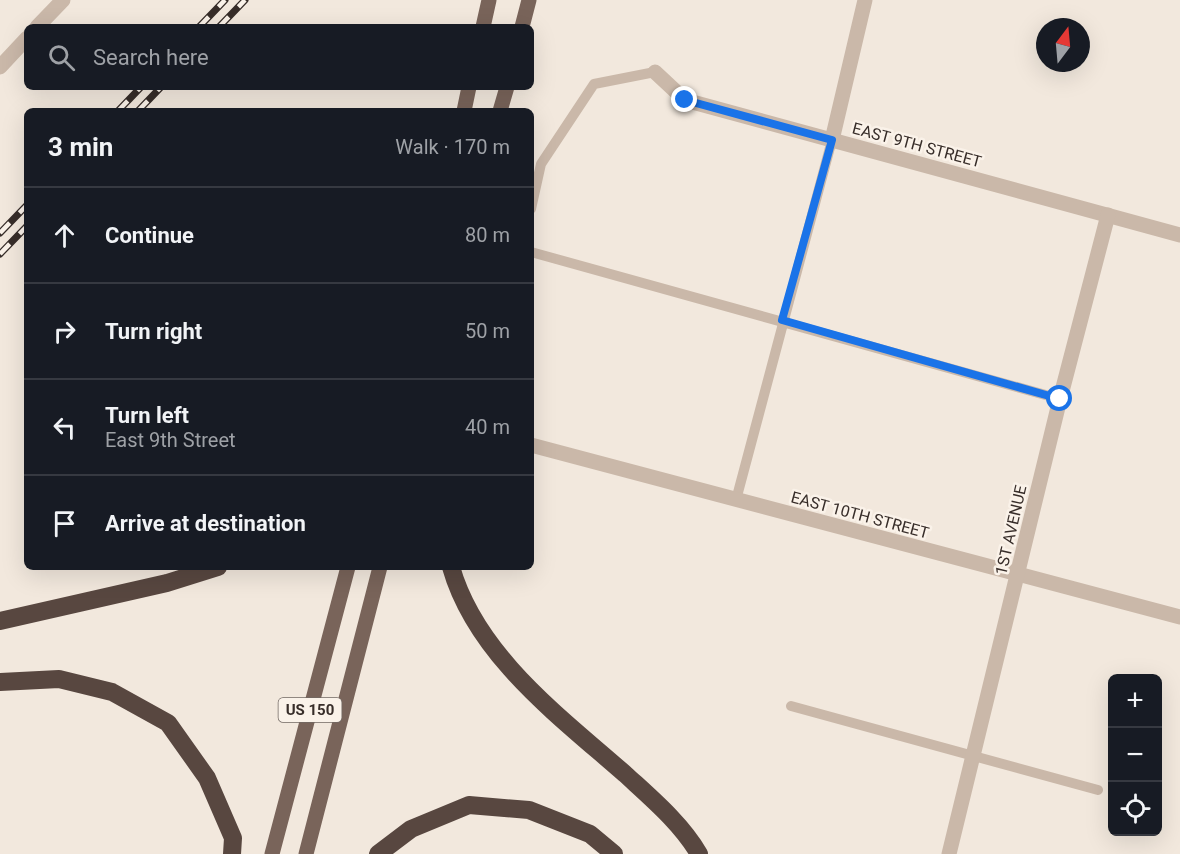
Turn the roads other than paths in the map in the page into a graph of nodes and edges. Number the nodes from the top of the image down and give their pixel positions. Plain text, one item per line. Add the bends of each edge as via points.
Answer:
1 (63, 0) edge
2 (489, 0) edge
3 (529, 0) edge
4 (865, 0) edge
5 (40, 24) edge
6 (484, 24) edge
7 (523, 24) edge
8 (24, 41) edge
9 (0, 67) edge
10 (655, 72) joint
11 (468, 90) edge
12 (506, 90) edge
13 (465, 108) edge
14 (501, 108) edge
15 (832, 140) junction
16 (534, 197) edge
17 (1108, 215) junction
18 (1180, 235) edge
19 (534, 253) edge
20 (782, 320) junction
21 (1060, 399) junction
22 (534, 446) edge
23 (736, 500) junction
24 (208, 570) edge
25 (347, 570) edge
26 (379, 570) edge
27 (452, 570) edge
28 (1019, 576) junction
29 (1180, 617) edge
30 (0, 621) edge
31 (0, 682) edge
32 (791, 706) dead end
33 (974, 756) junction
34 (1098, 790) dead end
35 (232, 854) edge
36 (272, 854) edge
37 (306, 854) edge
38 (378, 854) edge
39 (614, 854) edge
40 (699, 854) edge
41 (950, 854) edge

1 - 5 street
2 - 6 main road
3 - 7 main road
4 - 15 street
8 - 9 street
10 - 15 street, EAST 9TH STREET via 685,100
10 - 16 lane via 594,84 542,164
11 - 13 main road
12 - 14 main road
15 - 17 street, EAST 9TH STREET
15 - 20 lane
17 - 18 street, EAST 9TH STREET
17 - 21 street, 1ST AVENUE
19 - 20 lane
20 - 21 lane
20 - 23 lane
21 - 28 street, 1ST AVENUE
22 - 23 street, EAST 10TH STREET
23 - 28 street, EAST 10TH STREET
24 - 30 highway
25 - 36 main road, US 150
26 - 37 main road, US 150
27 - 40 highway via 458,591 503,662 651,798 692,841
28 - 29 street, EAST 10TH STREET
28 - 33 street, 1ST AVENUE
31 - 35 highway via 59,679 112,692 168,723 207,778 233,838
32 - 33 lane
33 - 34 lane
33 - 41 street, 1ST AVENUE
38 - 39 highway via 411,829 469,806 529,810 590,834

